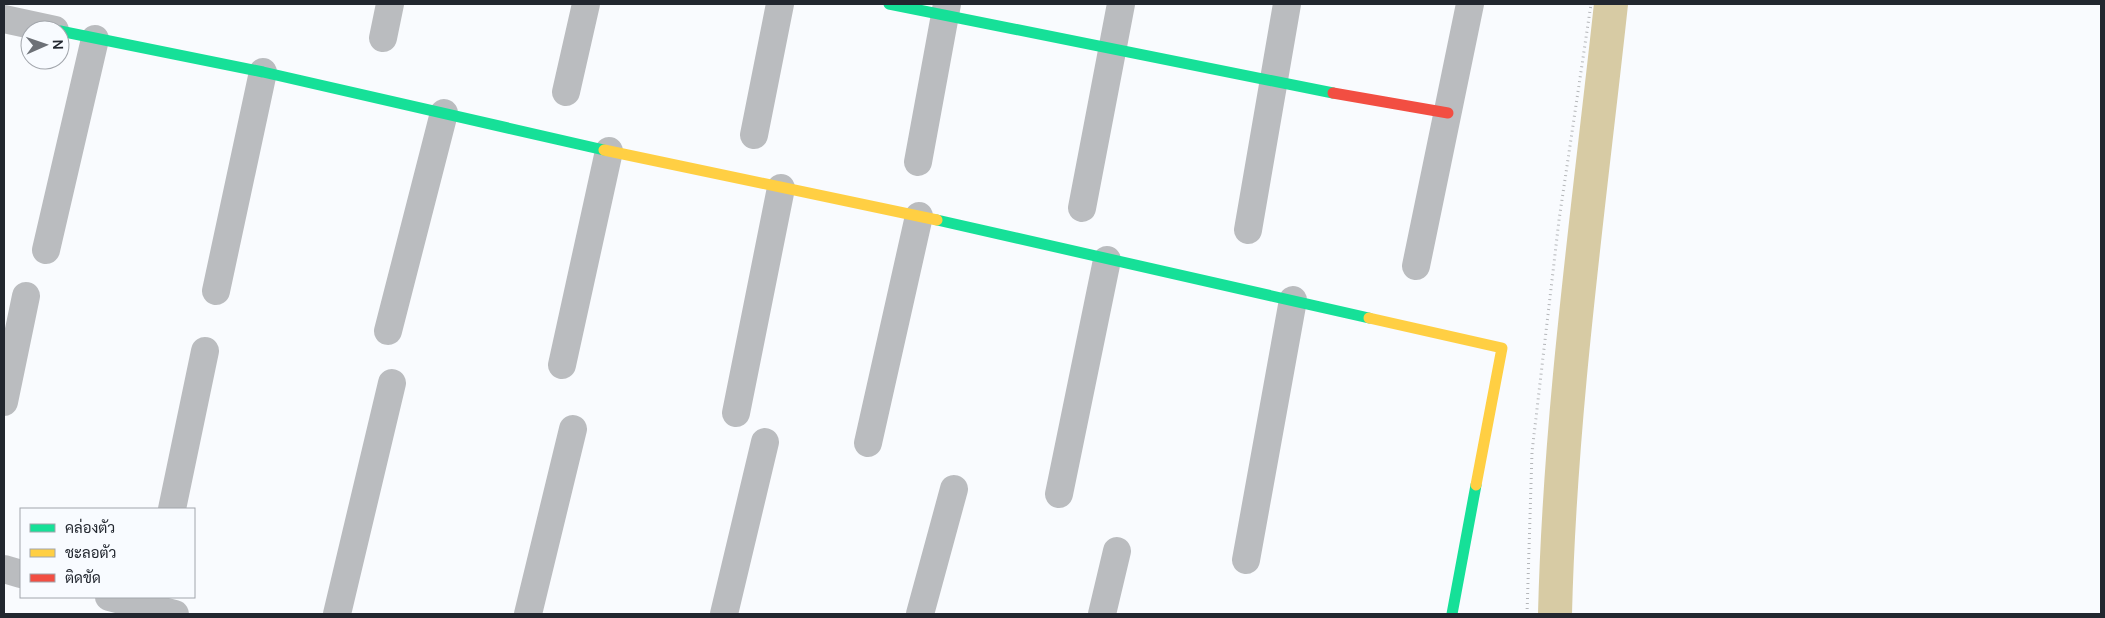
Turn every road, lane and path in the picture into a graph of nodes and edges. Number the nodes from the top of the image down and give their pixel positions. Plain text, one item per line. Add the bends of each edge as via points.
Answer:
1 (390, 4) edge
2 (586, 4) edge
3 (780, 4) edge
4 (889, 4) edge
5 (1121, 4) edge
6 (1287, 4) edge
7 (1470, 4) edge
8 (1590, 4) edge
9 (946, 9) edge
10 (4, 19) edge
11 (20, 23) edge
12 (70, 33) edge
13 (383, 38) dead end
14 (95, 39) junction
15 (1112, 49) junction
16 (263, 72) junction
17 (1273, 82) junction
18 (566, 92) dead end
19 (444, 113) junction
20 (1448, 113) junction
21 (754, 135) dead end
22 (609, 151) junction
23 (918, 162) dead end
24 (781, 188) junction
25 (1082, 208) dead end
26 (919, 216) junction
27 (1248, 230) dead end
28 (46, 250) dead end
29 (1107, 260) junction
30 (1416, 266) dead end
31 (216, 291) dead end
32 (26, 296) dead end
33 (1293, 300) junction
34 (388, 331) dead end
35 (205, 351) dead end
36 (562, 365) dead end
37 (392, 383) dead end
38 (4, 402) edge
39 (736, 413) dead end
40 (573, 429) dead end
41 (765, 442) dead end
42 (868, 443) dead end
43 (954, 489) dead end
44 (1059, 494) dead end
45 (172, 508) edge
46 (1117, 551) dead end
47 (1246, 560) dead end
48 (4, 569) edge
49 (20, 574) edge
50 (113, 598) edge
51 (157, 608) edge
52 (337, 614) edge
53 (528, 614) edge
54 (724, 614) edge
55 (920, 614) edge
56 (1102, 614) edge
57 (1452, 614) edge
58 (1527, 614) edge

1 - 13 street
2 - 18 street
3 - 21 street
4 - 9 street
5 - 15 street
6 - 17 street
7 - 20 street
8 - 58 path via 1559,220 1533,442
9 - 15 street
9 - 23 street
10 - 11 street
12 - 14 street
14 - 16 street
14 - 28 street
15 - 17 street
15 - 25 street
16 - 19 street
16 - 31 street
17 - 20 street
17 - 27 street
19 - 22 street
19 - 34 street
20 - 30 street
22 - 24 street
22 - 36 street
24 - 26 street
24 - 39 street
26 - 29 street
26 - 42 street
29 - 33 street
29 - 44 street
32 - 38 street
33 - 47 street
33 - 57 street via 1502,348
35 - 45 street
37 - 52 street
40 - 53 street
41 - 54 street
43 - 55 street
46 - 56 street
48 - 49 street
50 - 51 street

